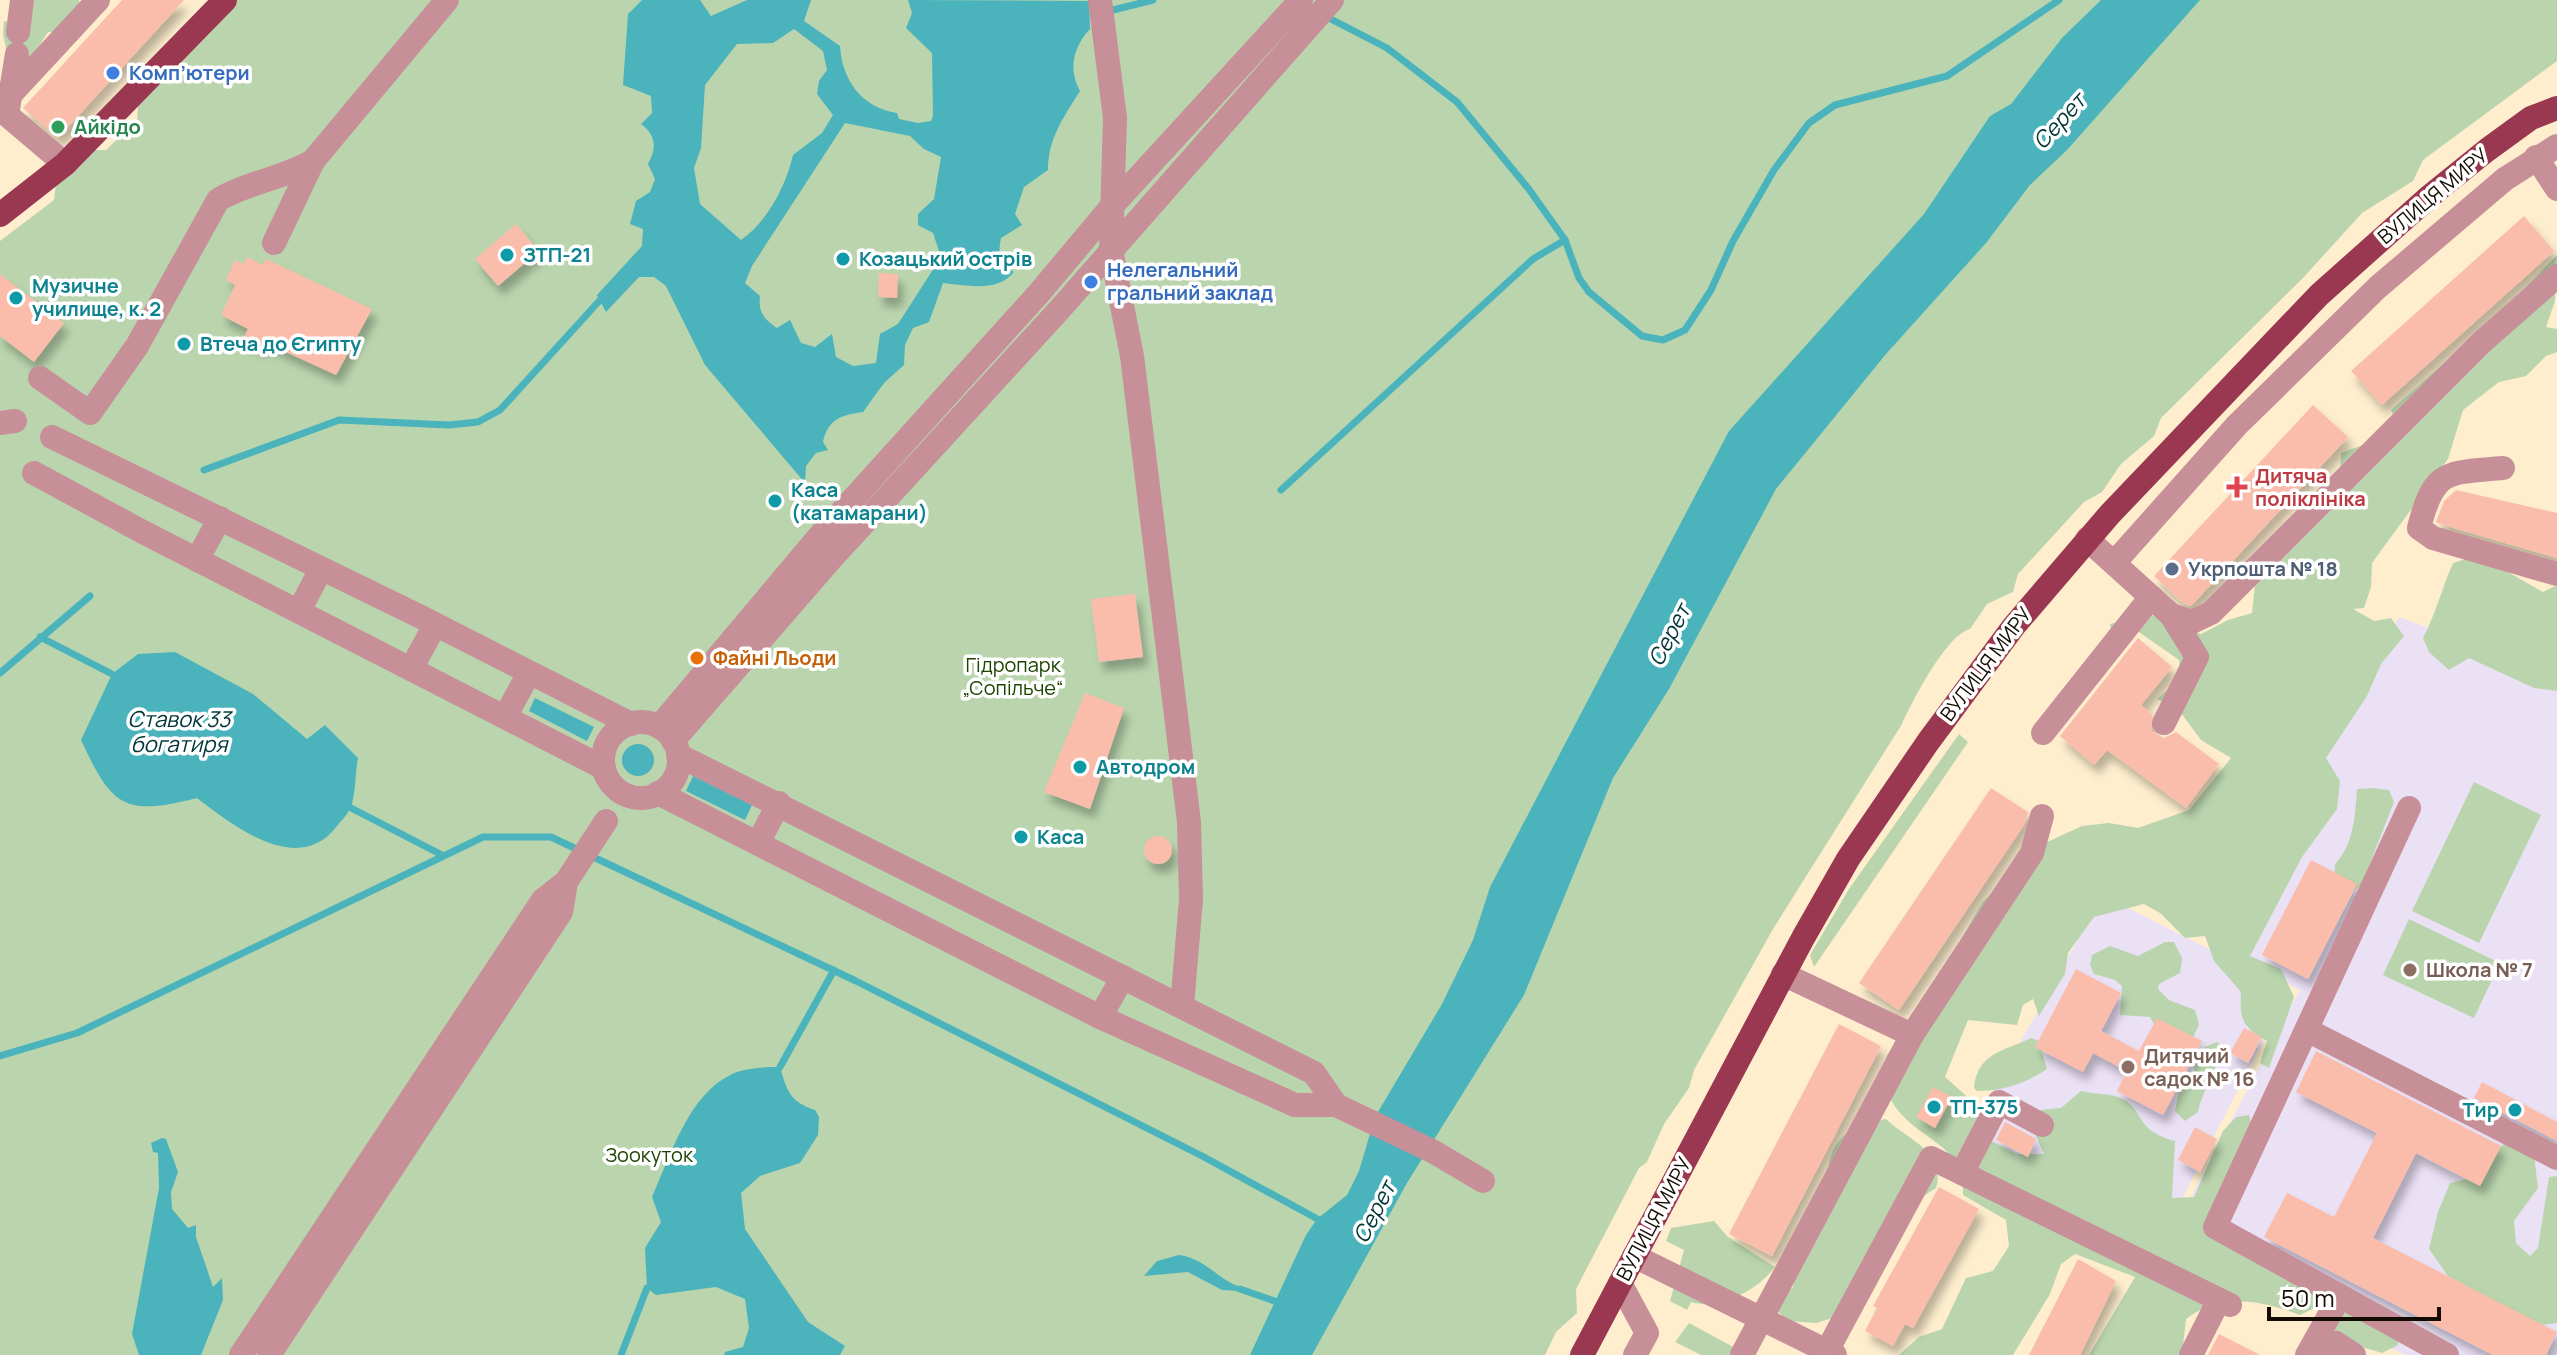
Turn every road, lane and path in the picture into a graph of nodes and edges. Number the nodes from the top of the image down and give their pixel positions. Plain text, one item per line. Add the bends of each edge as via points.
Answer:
1 (22, 0) edge
2 (98, 0) edge
3 (225, 0) edge
4 (447, 0) edge
5 (1100, 0) edge
6 (1301, 0) edge
7 (1332, 0) edge
8 (1294, 27) junction
9 (10, 95) junction
10 (2557, 108) edge
11 (2546, 152) edge
12 (313, 161) junction
13 (65, 164) junction
14 (2557, 189) edge
15 (1112, 206) junction
16 (0, 215) edge
17 (274, 243) dead end
18 (1111, 250) junction
19 (2557, 276) edge
20 (1040, 292) junction
21 (1060, 309) junction
22 (40, 378) dead end
23 (952, 387) junction
24 (972, 402) junction
25 (81, 406) junction
26 (97, 458) junction
27 (2503, 468) dead end
28 (34, 473) dead end
29 (77, 497) junction
30 (220, 518) junction
31 (2087, 539) junction
32 (197, 560) junction
33 (816, 560) junction
34 (2114, 563) junction
35 (321, 569) junction
36 (2557, 574) edge
37 (2151, 597) junction
38 (299, 611) junction
39 (2171, 615) junction
40 (435, 625) junction
41 (411, 669) junction
42 (529, 673) junction
43 (505, 717) junction
44 (2164, 723) dead end
45 (631, 724) junction
46 (2043, 733) dead end
47 (670, 741) junction
48 (604, 768) junction
49 (658, 793) junction
50 (779, 803) junction
51 (2409, 808) dead end
52 (613, 809) junction
53 (2042, 816) dead end
54 (758, 843) junction
55 (887, 859) junction
56 (865, 897) junction
57 (1019, 926) junction
58 (998, 965) junction
59 (1783, 974) junction
60 (1123, 977) junction
61 (1182, 1006) junction
62 (1100, 1017) junction
63 (2307, 1030) junction
64 (1912, 1035) junction
65 (1265, 1049) junction
66 (1247, 1085) junction
67 (1336, 1105) junction
68 (2042, 1125) dead end
69 (2557, 1158) edge
70 (1962, 1173) junction
71 (1483, 1181) dead end
72 (1634, 1256) junction
73 (308, 1274) junction
74 (1620, 1283) junction
75 (2340, 1296) junction
76 (1760, 1318) junction
77 (1831, 1353) edge
78 (241, 1355) edge
79 (269, 1355) edge
80 (1582, 1355) edge
81 (1635, 1355) edge
82 (1742, 1355) edge
83 (2191, 1355) edge
84 (2307, 1355) edge
85 (2314, 1355) edge
86 (2354, 1355) edge
87 (2447, 1355) edge

1 - 9 street
2 - 9 street
3 - 13 main road
4 - 12 street
5 - 15 street via 1115,118
6 - 8 street
7 - 8 street
8 - 15 street
8 - 18 street
9 - 13 street via 7,115
10 - 31 main road, ВУЛИЦЯ МИРУ via 2531,118 2487,150 2319,295
11 - 14 street
11 - 34 street via 2505,179 2346,317 2237,425
12 - 17 street
12 - 25 street via 290,175 240,187 218,200 137,346 90,413
13 - 16 main road
15 - 18 street
15 - 20 street
18 - 21 street
18 - 61 street via 1132,356 1189,822 1191,899
19 - 39 street via 2482,342 2211,613 2192,622
20 - 21 street
20 - 23 street
21 - 24 street
22 - 25 street
23 - 24 street
23 - 33 street
24 - 33 street
25 - 26 street via 57,439
26 - 29 street
26 - 30 street
27 - 36 street via 2449,473 2428,493 2419,528 2433,538
28 - 29 street
29 - 32 street
30 - 32 street
30 - 35 street
31 - 34 street
31 - 59 main road, ВУЛИЦЯ МИРУ via 1928,742 1848,859
32 - 38 street
33 - 47 street
34 - 37 street
35 - 38 street
35 - 40 street
37 - 39 street
37 - 46 street
38 - 41 street
39 - 44 street via 2197,657
40 - 41 street
40 - 42 street
41 - 43 street
42 - 43 street
42 - 45 street
43 - 48 street
45 - 47 street via 643,722
45 - 48 street via 608,740
47 - 49 street via 676,772
47 - 50 street
48 - 52 street
49 - 52 street
49 - 54 street
50 - 54 street
50 - 55 street
51 - 63 street
52 - 73 street via 566,882 561,912 432,1085
53 - 64 street via 2032,853
54 - 56 street
55 - 56 street
55 - 57 street
56 - 58 street
57 - 58 street
57 - 60 street
58 - 62 street
59 - 64 street
59 - 72 main road, ВУЛИЦЯ МИРУ
60 - 61 street
60 - 62 street
61 - 65 street
62 - 66 street
63 - 69 street
63 - 75 street via 2215,1227
64 - 76 street
65 - 66 street
65 - 67 street via 1314,1073
66 - 67 street via 1295,1105
67 - 71 street
68 - 70 street via 1999,1102
70 - 77 street via 1931,1158
70 - 83 street via 2225,1302
72 - 74 main road, ВУЛИЦЯ МИРУ
72 - 76 street
73 - 78 street
73 - 79 street
74 - 80 main road, ВУЛИЦЯ МИРУ
74 - 81 street via 1647,1333
75 - 84 street
75 - 87 street
76 - 77 street
76 - 82 street
85 - 86 street via 2336,1343

